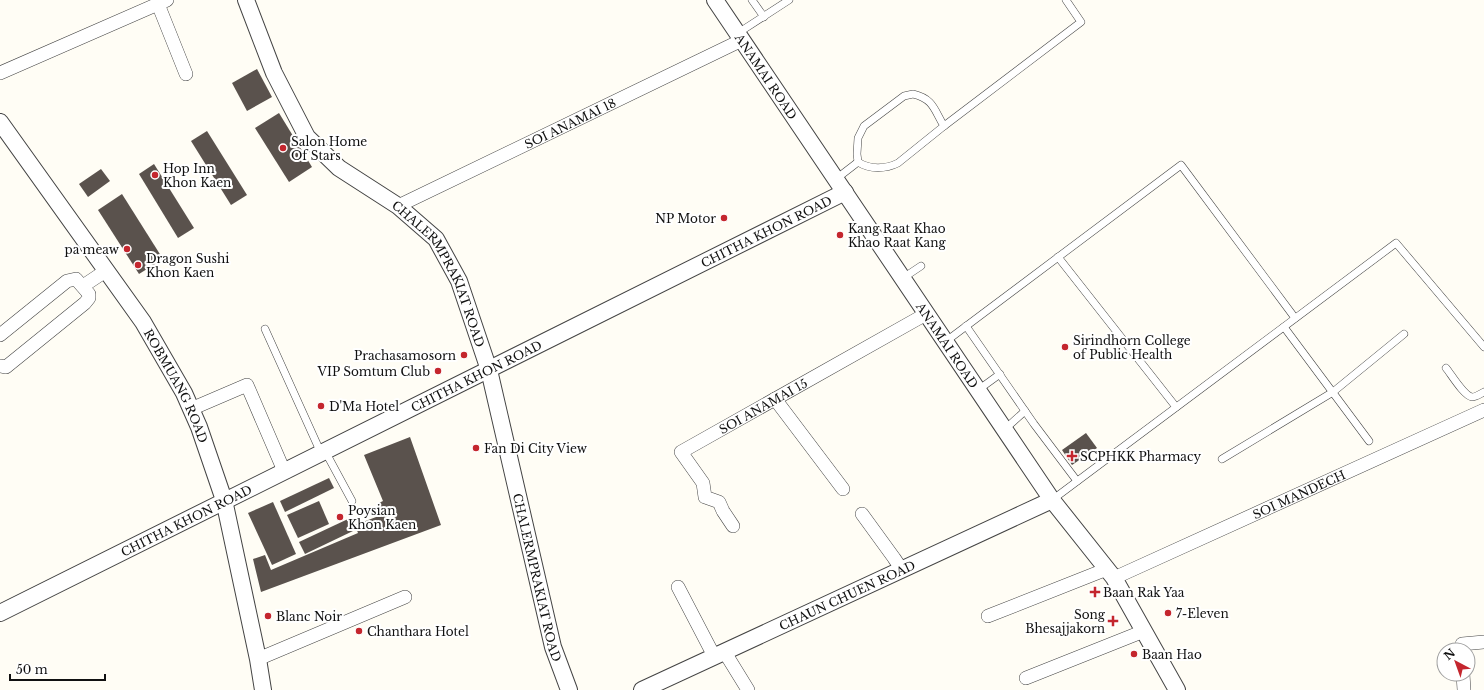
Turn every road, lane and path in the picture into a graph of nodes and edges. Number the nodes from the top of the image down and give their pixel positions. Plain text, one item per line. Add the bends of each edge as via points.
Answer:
1 (246, 0) edge
2 (715, 0) edge
3 (752, 0) edge
4 (789, 0) edge
5 (1066, 0) edge
6 (162, 2) edge
7 (764, 17) junction
8 (740, 37) junction
9 (0, 73) edge
10 (186, 74) dead end
11 (0, 123) edge
12 (944, 126) junction
13 (858, 162) junction
14 (836, 179) junction
15 (845, 192) junction
16 (398, 206) junction
17 (1058, 257) junction
18 (920, 266) dead end
19 (106, 270) junction
20 (902, 278) junction
21 (83, 286) junction
22 (926, 314) junction
23 (1295, 318) junction
24 (966, 326) junction
25 (1284, 327) junction
26 (265, 329) dead end
27 (1404, 334) dead end
28 (0, 335) edge
29 (946, 342) junction
30 (1484, 347) edge
31 (0, 366) edge
32 (1446, 368) dead end
33 (489, 370) junction
34 (1000, 374) junction
35 (978, 390) junction
36 (1333, 392) junction
37 (1484, 392) edge
38 (775, 399) junction
39 (1176, 407) junction
40 (191, 409) junction
41 (1484, 410) edge
42 (1025, 411) junction
43 (1004, 430) junction
44 (1369, 441) dead end
45 (323, 452) junction
46 (1222, 459) dead end
47 (284, 471) junction
48 (1077, 481) junction
49 (843, 489) dead end
50 (224, 500) junction
51 (1052, 500) junction
52 (352, 501) dead end
53 (862, 514) dead end
54 (733, 526) dead end
55 (902, 570) junction
56 (1110, 574) junction
57 (678, 587) dead end
58 (405, 597) dead end
59 (0, 613) edge
60 (988, 616) dead end
61 (1144, 631) junction
62 (719, 653) junction
63 (258, 659) junction
64 (1026, 678) dead end
65 (264, 690) edge
66 (569, 690) edge
67 (642, 690) edge
68 (748, 690) edge
69 (1178, 690) edge

1 - 16 street, CHALERMPRAKIAT ROAD via 274,73 307,137 338,168
2 - 8 street, ANAMAI ROAD
3 - 7 lane
4 - 7 lane
5 - 12 lane via 1081,22
6 - 9 street
6 - 10 street
7 - 8 lane
8 - 14 street, ANAMAI ROAD
8 - 16 street, SOI ANAMAI 18
11 - 19 street, ROBMUANG ROAD
12 - 13 lane via 898,163 876,168
12 - 13 lane via 934,105 929,101 919,95 904,96 864,126 858,138
13 - 14 lane
14 - 15 street, ANAMAI ROAD
15 - 20 street, ANAMAI ROAD
15 - 33 street, CHITHA KHON ROAD
16 - 33 street, CHALERMPRAKIAT ROAD via 436,238 460,281
17 - 23 lane via 1180,165
17 - 24 lane
17 - 39 lane
18 - 20 lane
19 - 21 street
19 - 40 street, ROBMUANG ROAD via 147,328
20 - 22 street, ANAMAI ROAD
21 - 28 street via 76,279 67,281
21 - 31 street via 89,294 85,303 6,367
22 - 29 street, ANAMAI ROAD
22 - 38 street, SOI ANAMAI 15
23 - 25 lane
23 - 30 lane via 1396,243
24 - 29 lane
24 - 34 lane
25 - 36 lane
25 - 39 lane
26 - 45 lane
27 - 36 lane
29 - 35 street, ANAMAI ROAD
32 - 37 lane via 1465,393 1474,397
33 - 45 street, CHITHA KHON ROAD
33 - 66 street, CHALERMPRAKIAT ROAD via 554,647
34 - 35 lane
34 - 42 lane
35 - 43 street, ANAMAI ROAD
36 - 44 lane
36 - 46 lane
38 - 49 street
38 - 54 street, SOI ANAMAI 15 via 681,452 703,483 706,496 719,502
39 - 48 lane
40 - 47 street via 247,385
40 - 50 street, ROBMUANG ROAD
41 - 56 street, SOI MANDECH
42 - 43 lane
42 - 48 lane
43 - 51 street, ANAMAI ROAD
45 - 47 street, CHITHA KHON ROAD
45 - 52 lane
47 - 50 street, CHITHA KHON ROAD
48 - 51 lane
50 - 59 street, CHITHA KHON ROAD
50 - 63 street, ROBMUANG ROAD
51 - 55 street, CHAUN CHUEN ROAD
51 - 56 street, ANAMAI ROAD
53 - 55 street
55 - 62 street, CHAUN CHUEN ROAD
56 - 60 street, SOI MANDECH
56 - 61 street, ANAMAI ROAD
57 - 62 street
58 - 63 street
61 - 64 street
61 - 69 street, ANAMAI ROAD
62 - 67 street, CHAUN CHUEN ROAD
62 - 68 street
63 - 65 street, ROBMUANG ROAD

